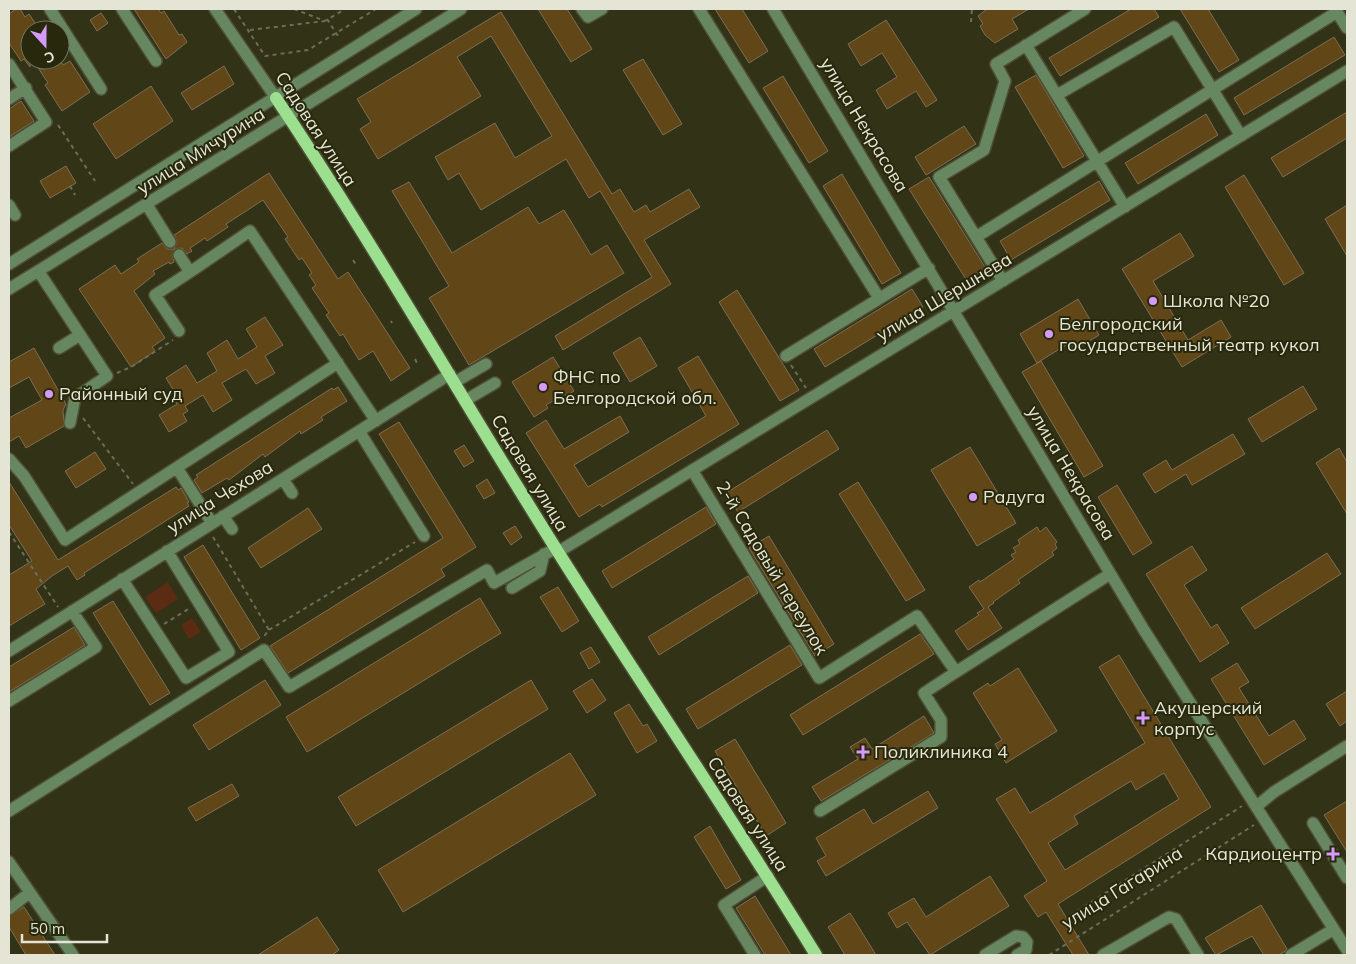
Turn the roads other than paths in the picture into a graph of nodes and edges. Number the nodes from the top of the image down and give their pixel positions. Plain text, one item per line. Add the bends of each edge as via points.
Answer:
1 (50, 9) edge
2 (122, 9) edge
3 (215, 9) edge
4 (416, 9) edge
5 (461, 9) edge
6 (582, 9) edge
7 (602, 9) edge
8 (699, 9) edge
9 (773, 9) edge
10 (1080, 10) edge
11 (1347, 28) edge
12 (1026, 45) junction
13 (156, 61) dead end
14 (9, 64) edge
15 (1347, 71) edge
16 (26, 88) junction
17 (102, 89) dead end
18 (1213, 90) junction
19 (1057, 95) junction
20 (276, 98) junction
21 (9, 100) edge
22 (289, 117) junction
23 (1241, 136) junction
24 (9, 146) edge
25 (1098, 162) junction
26 (147, 205) junction
27 (1125, 207) junction
28 (976, 237) junction
29 (170, 242) dead end
30 (179, 255) dead end
31 (9, 264) edge
32 (929, 268) junction
33 (39, 272) junction
34 (190, 272) junction
35 (1003, 281) junction
36 (9, 290) edge
37 (879, 298) junction
38 (954, 311) junction
39 (80, 335) junction
40 (177, 335) road end
41 (59, 348) dead end
42 (786, 356) road end
43 (338, 363) junction
44 (486, 364) dead end
45 (452, 378) junction
46 (495, 383) dead end
47 (466, 400) junction
48 (376, 421) junction
49 (70, 423) dead end
50 (359, 431) junction
51 (9, 459) edge
52 (177, 468) junction
53 (692, 470) junction
54 (283, 479) junction
55 (292, 492) dead end
56 (223, 516) junction
57 (209, 525) junction
58 (232, 530) dead end
59 (424, 536) road end
60 (557, 550) junction
61 (167, 551) junction
62 (544, 554) junction
63 (1110, 574) junction
64 (122, 579) junction
65 (512, 588) dead end
66 (68, 614) junction
67 (9, 651) edge
68 (956, 672) junction
69 (9, 701) edge
70 (1347, 746) edge
71 (1255, 803) junction
72 (9, 811) edge
73 (820, 811) dead end
74 (1313, 823) dead end
75 (9, 862) edge
76 (768, 876) junction
77 (1347, 878) edge
78 (29, 893) junction
79 (9, 909) edge
80 (1334, 929) junction
81 (1347, 950) edge
82 (73, 955) edge
83 (755, 955) edge
84 (816, 955) edge
85 (984, 955) edge
86 (1017, 955) edge
87 (1103, 955) edge
88 (1198, 955) edge
89 (1291, 955) edge

1 - 17 street
2 - 13 street
3 - 20 street, Садовая улица
4 - 20 street, улица Мичурина
5 - 22 street, улица Мичурина
6 - 7 street via 588,17
8 - 37 street
9 - 32 street, улица Некрасова
10 - 12 street
11 - 18 street via 1337,12
12 - 19 street
12 - 28 street via 996,64 1005,81 984,150 939,177
14 - 16 street
15 - 23 street, улица Шершнева
16 - 21 street
16 - 24 street via 46,122
18 - 19 street via 1174,27
18 - 23 street
18 - 25 street
19 - 25 street
20 - 22 main road, Садовая улица
20 - 31 street, улица Мичурина
22 - 26 street, улица Мичурина
22 - 45 main road, Садовая улица
23 - 27 street, улица Шершнева
25 - 27 street
25 - 28 street
26 - 29 street
26 - 33 street, улица Мичурина
27 - 35 street, улица Шершнева
28 - 35 street
30 - 34 street
32 - 37 street
32 - 38 street, улица Некрасова
33 - 36 street, улица Мичурина
33 - 39 street
34 - 40 street via 155,295
34 - 43 street via 250,232
35 - 38 street, улица Шершнева
37 - 42 street
38 - 53 street, улица Шершнева
38 - 63 street, улица Некрасова
39 - 41 street
39 - 49 street via 107,376 75,398
43 - 48 street
43 - 52 street
44 - 45 street, улица Чехова
45 - 47 main road, Садовая улица
45 - 48 street, улица Чехова
46 - 47 street
47 - 60 main road, Садовая улица
48 - 50 street, улица Чехова
50 - 54 street, улица Чехова
50 - 59 street
51 - 52 street via 24,476 65,540
52 - 57 street
53 - 60 street, улица Шершнева
53 - 68 street, 2-й Садовый переулок via 819,678 917,616
54 - 55 street
54 - 56 street, улица Чехова
56 - 57 street, улица Чехова
56 - 58 street
57 - 61 street, улица Чехова
60 - 62 street, улица Шершнева
60 - 76 main road, Садовая улица
61 - 64 street, улица Чехова
61 - 64 street via 229,652 186,678
62 - 65 street via 540,571
62 - 72 street, улица Шершнева via 494,583 487,570 289,688 264,650
63 - 68 street
63 - 71 street, улица Некрасова
64 - 66 street, улица Чехова
66 - 67 street, улица Чехова
66 - 69 street via 96,647
68 - 73 street via 924,693 940,720 941,737
70 - 71 street
71 - 80 street, улица Некрасова
74 - 77 street
75 - 78 street
76 - 83 street via 724,905
76 - 84 main road, Садовая улица
78 - 79 street
78 - 82 street
80 - 81 street, улица Некрасова
80 - 89 street
85 - 86 street via 1016,936 1023,936 1027,942 1026,950
87 - 88 street via 1169,917 1176,918

